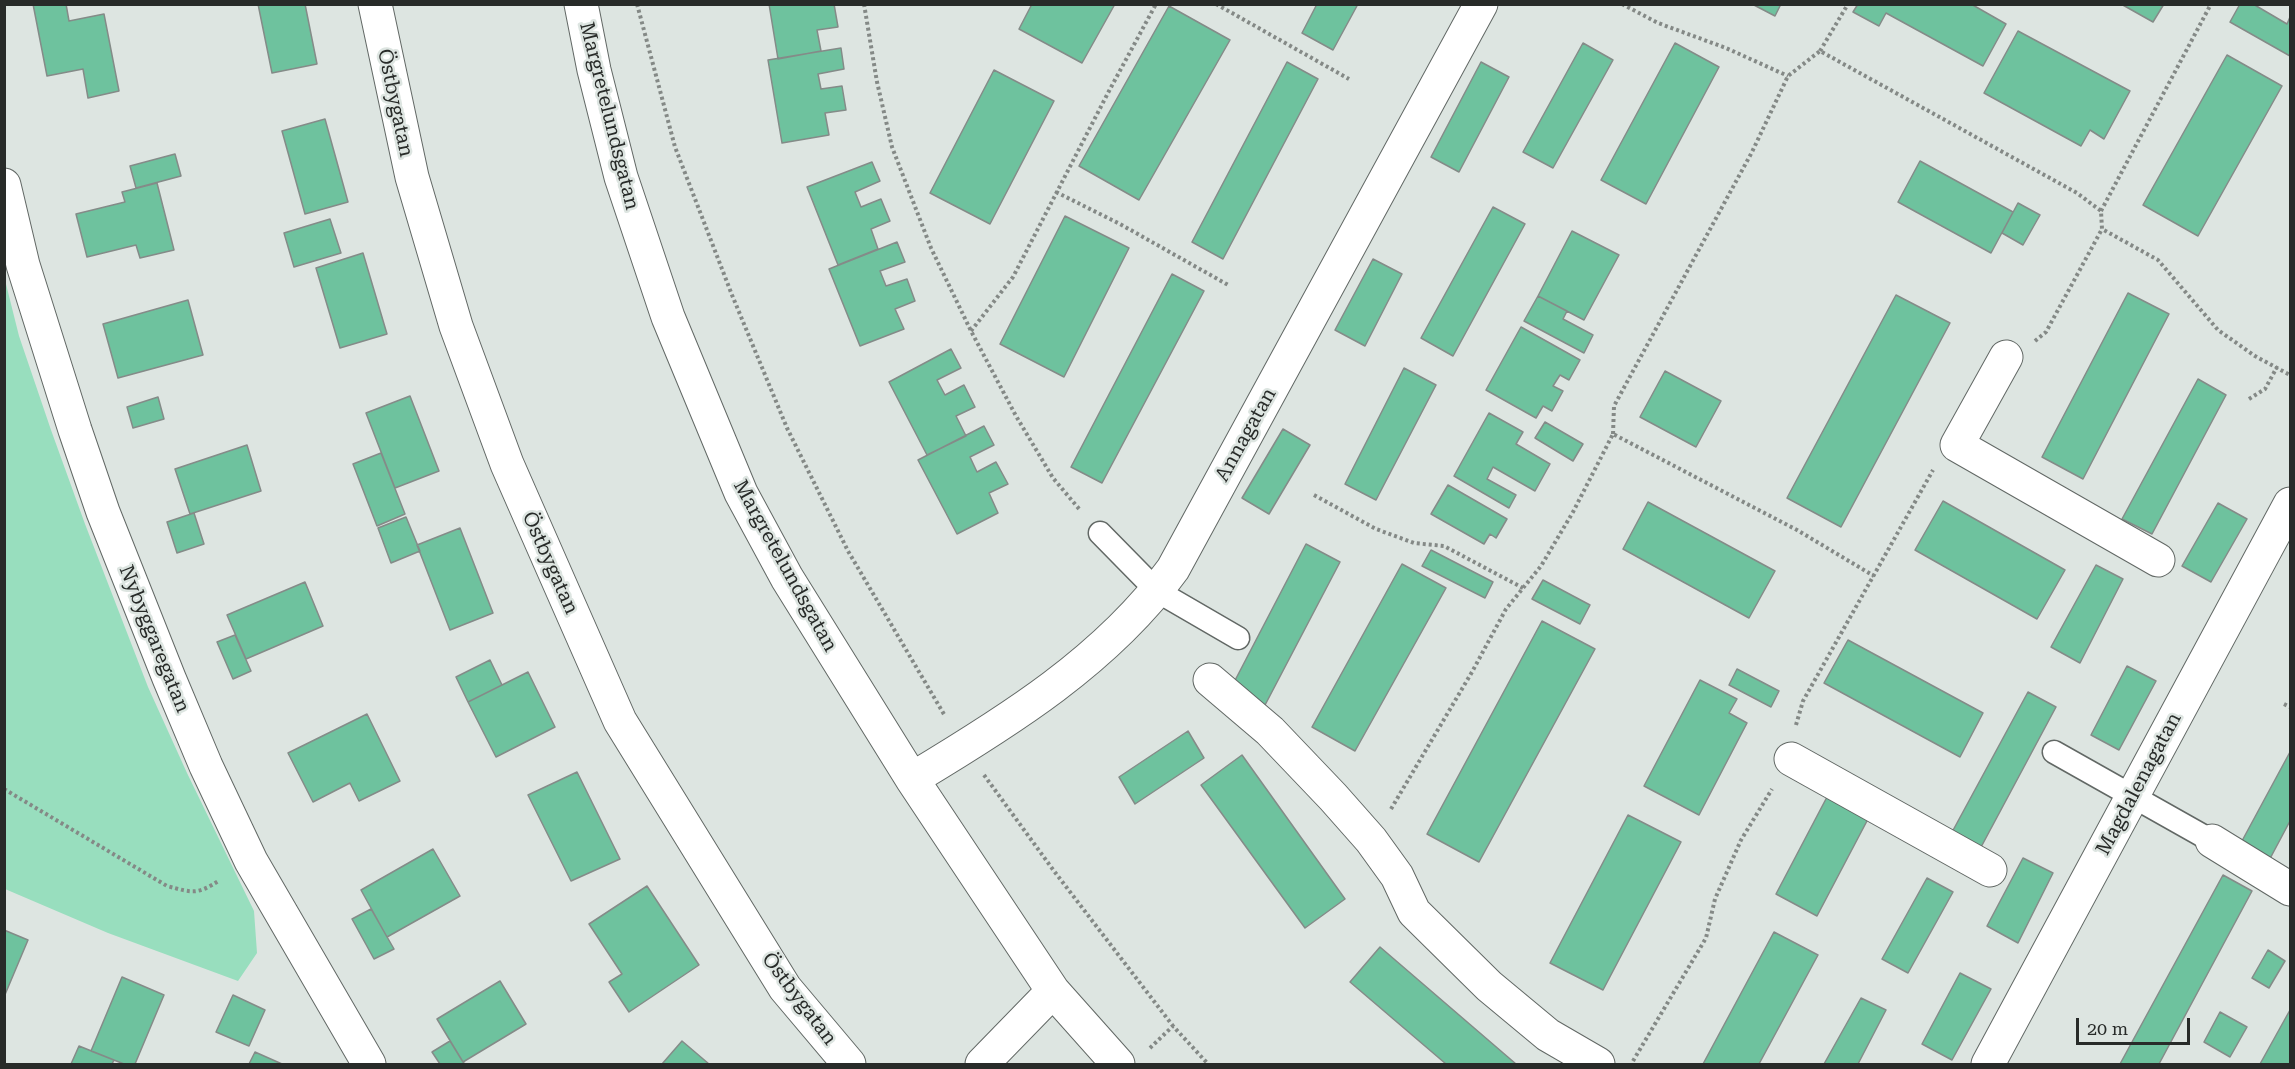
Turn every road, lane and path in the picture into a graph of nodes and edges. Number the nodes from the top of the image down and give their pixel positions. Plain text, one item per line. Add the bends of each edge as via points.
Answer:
1 (375, 4) edge
2 (581, 4) edge
3 (638, 4) edge
4 (864, 4) edge
5 (1156, 4) edge
6 (1216, 4) edge
7 (1481, 4) edge
8 (1622, 4) edge
9 (1848, 4) edge
10 (2211, 4) edge
11 (1820, 51) junction
12 (1788, 76) junction
13 (1348, 79) dead end
14 (4, 185) edge
15 (1056, 192) junction
16 (2102, 211) junction
17 (2103, 229) junction
18 (1230, 286) dead end
19 (971, 331) junction
20 (2006, 357) joint
21 (2277, 367) junction
22 (2290, 375) edge
23 (2249, 399) dead end
24 (1613, 434) junction
25 (1957, 445) junction
26 (1314, 495) dead end
27 (2290, 504) edge
28 (1100, 533) joint
29 (2158, 560) dead end
30 (1874, 576) junction
31 (1523, 588) junction
32 (1157, 591) junction
33 (1238, 638) dead end
34 (1210, 680) dead end
35 (2284, 704) dead end
36 (2290, 707) edge
37 (964, 748) junction
38 (2054, 752) dead end
39 (1791, 759) junction
40 (912, 779) junction
41 (4, 789) edge
42 (2132, 798) junction
43 (1371, 840) junction
44 (2212, 841) joint
45 (251, 861) junction
46 (1990, 870) dead end
47 (2290, 889) edge
48 (1053, 991) junction
49 (1173, 1026) junction
50 (1149, 1049) dead end
51 (369, 1065) edge
52 (849, 1065) edge
53 (982, 1065) edge
54 (1118, 1065) edge
55 (1208, 1065) edge
56 (1598, 1065) edge
57 (1631, 1065) edge
58 (1988, 1065) edge

1 - 52 street, Östbygatan via 412,177 456,326 507,464 616,711 785,988
2 - 40 street, Margretelundsgatan via 621,177 668,317 741,493 787,578
3 - 37 path via 675,147 787,428 848,551
4 - 19 path via 876,82 892,147 931,248
5 - 15 path
6 - 13 path
7 - 32 street, Annagatan via 1173,569
8 - 12 path via 1658,23
9 - 11 path
10 - 16 path
11 - 12 path
11 - 16 path via 2077,193
12 - 24 path via 1752,152 1614,406
14 - 45 street, Nybyggaregatan via 23,265 103,512 202,755
15 - 18 path
15 - 19 path via 1013,277
16 - 17 path
17 - 20 path via 2046,332 2028,347
17 - 21 path via 2158,260 2217,330
19 - 28 path via 1053,478
20 - 25 street
21 - 22 path
21 - 23 path via 2265,388
24 - 30 path via 1797,530
24 - 31 path via 1573,512
25 - 29 street
25 - 30 path via 1936,464
26 - 31 path via 1376,529 1414,543 1444,546
27 - 42 street, Magdalenagatan
28 - 32 lane
30 - 39 path via 1803,701
31 - 43 path via 1506,609
32 - 33 lane
32 - 37 street, Annagatan via 1069,675
34 - 43 street via 1270,731
35 - 36 path
37 - 40 street, Annagatan
37 - 49 path
38 - 42 lane
39 - 46 street
39 - 57 path via 1741,840 1715,899 1707,938
40 - 48 street, Margretelundsgatan
41 - 45 path via 166,886 203,891
42 - 44 lane
42 - 58 street, Magdalenagatan
43 - 56 street via 1397,876 1414,912 1481,978 1548,1035
44 - 47 street
45 - 51 street, Nybyggaregatan
48 - 53 street
48 - 54 street, Margretelundsgatan
49 - 50 path
49 - 55 path

